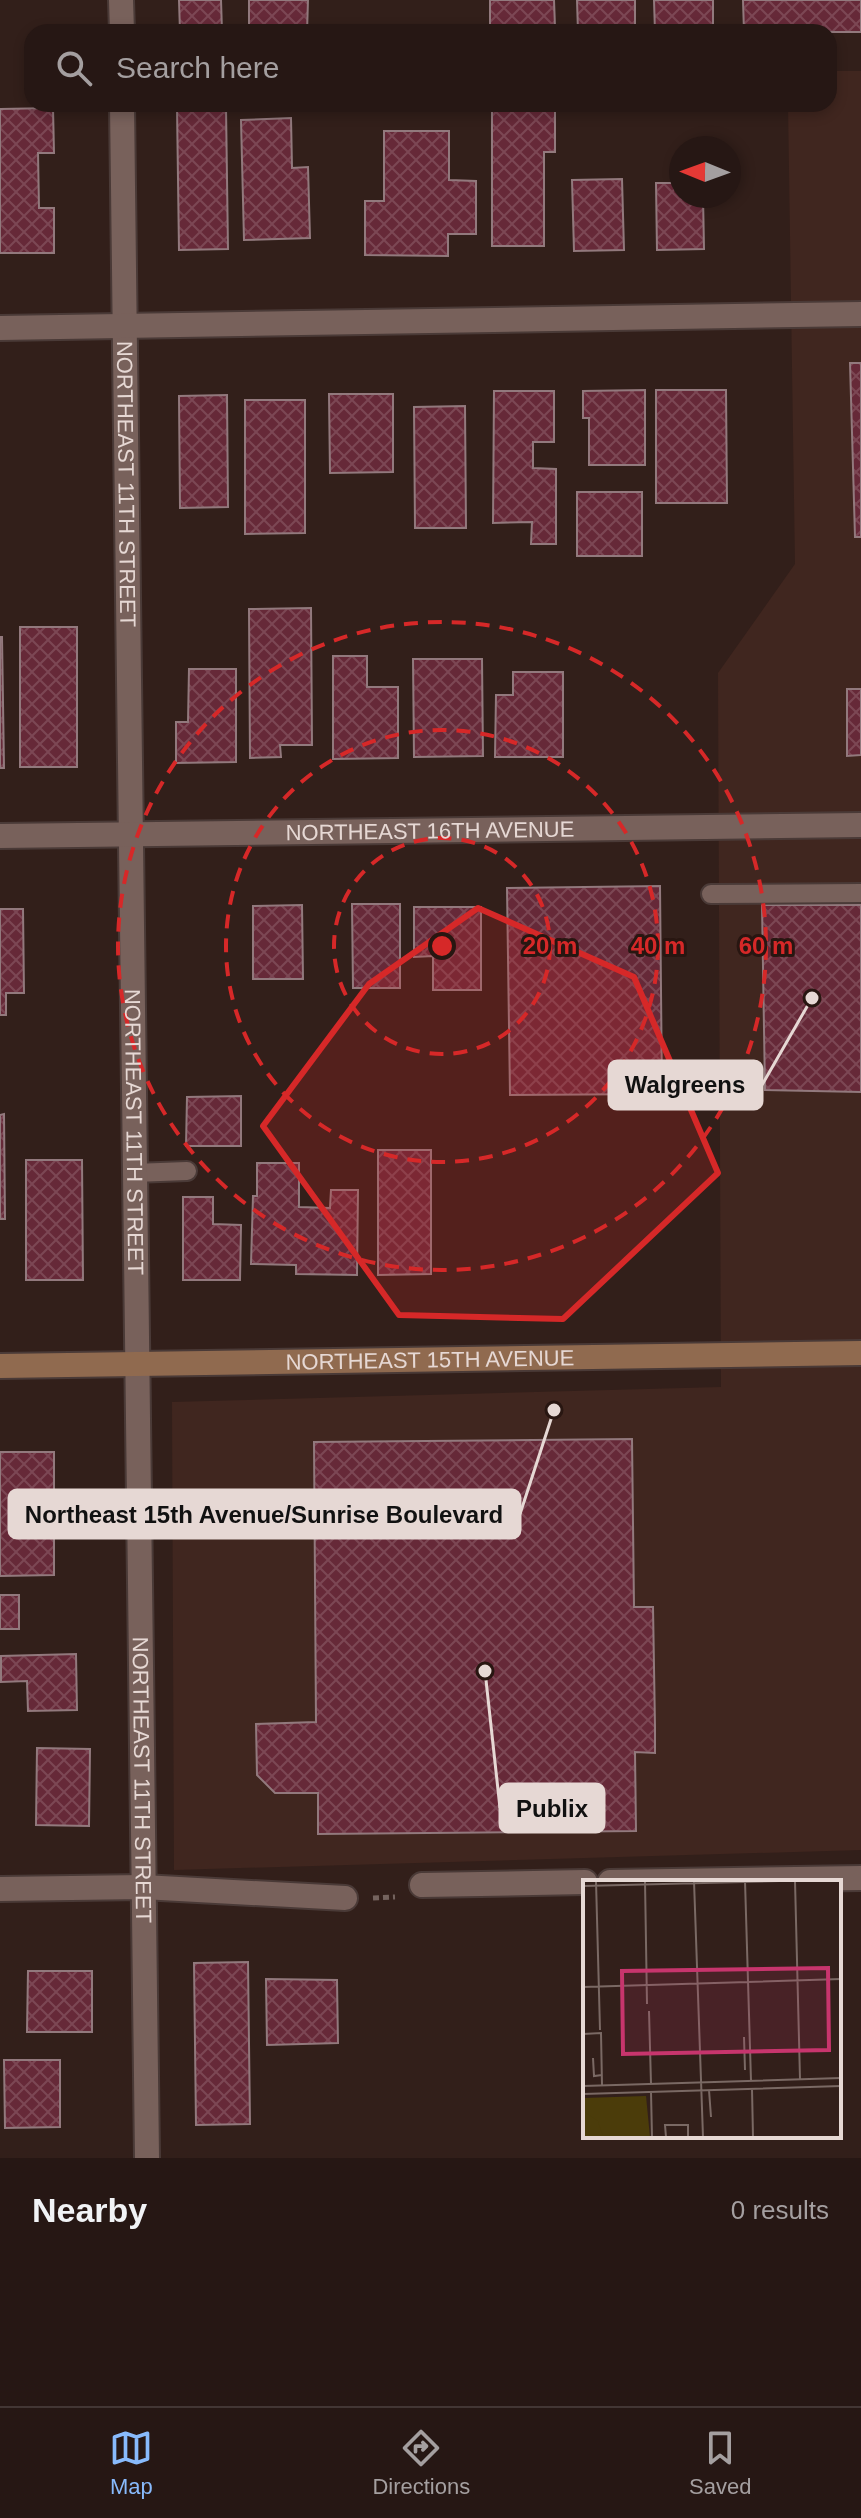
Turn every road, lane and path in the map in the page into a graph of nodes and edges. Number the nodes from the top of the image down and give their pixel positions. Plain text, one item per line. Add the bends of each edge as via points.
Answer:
1 (121, 0) edge
2 (122, 24) edge
3 (122, 112) edge
4 (861, 314) edge
5 (0, 328) edge
6 (125, 328) junction
7 (861, 825) edge
8 (131, 834) junction
9 (0, 836) edge
10 (861, 893) edge
11 (711, 894) dead end
12 (187, 1171) dead end
13 (134, 1173) junction
14 (861, 1353) edge
15 (137, 1363) junction
16 (0, 1366) edge
17 (861, 1878) edge
18 (736, 1880) edge
19 (583, 1882) edge
20 (422, 1885) joint
21 (143, 1887) junction
22 (0, 1889) edge
23 (345, 1898) joint
24 (147, 2158) edge

1 - 2 street
3 - 6 street, NORTHEAST 11TH STREET
4 - 6 street
5 - 6 street
6 - 8 street, NORTHEAST 11TH STREET
7 - 8 street, NORTHEAST 16TH AVENUE
8 - 9 street, NORTHEAST 16TH AVENUE
8 - 13 street, NORTHEAST 11TH STREET
10 - 11 lane
12 - 13 lane
13 - 15 street, NORTHEAST 11TH STREET
14 - 15 street, NORTHEAST 15TH AVENUE
15 - 16 street, NORTHEAST 15TH AVENUE
15 - 21 street, NORTHEAST 11TH STREET
17 - 18 street
19 - 20 street
20 - 23 path via 395,1897
21 - 22 street
21 - 23 street
21 - 24 street, NORTHEAST 11TH STREET

